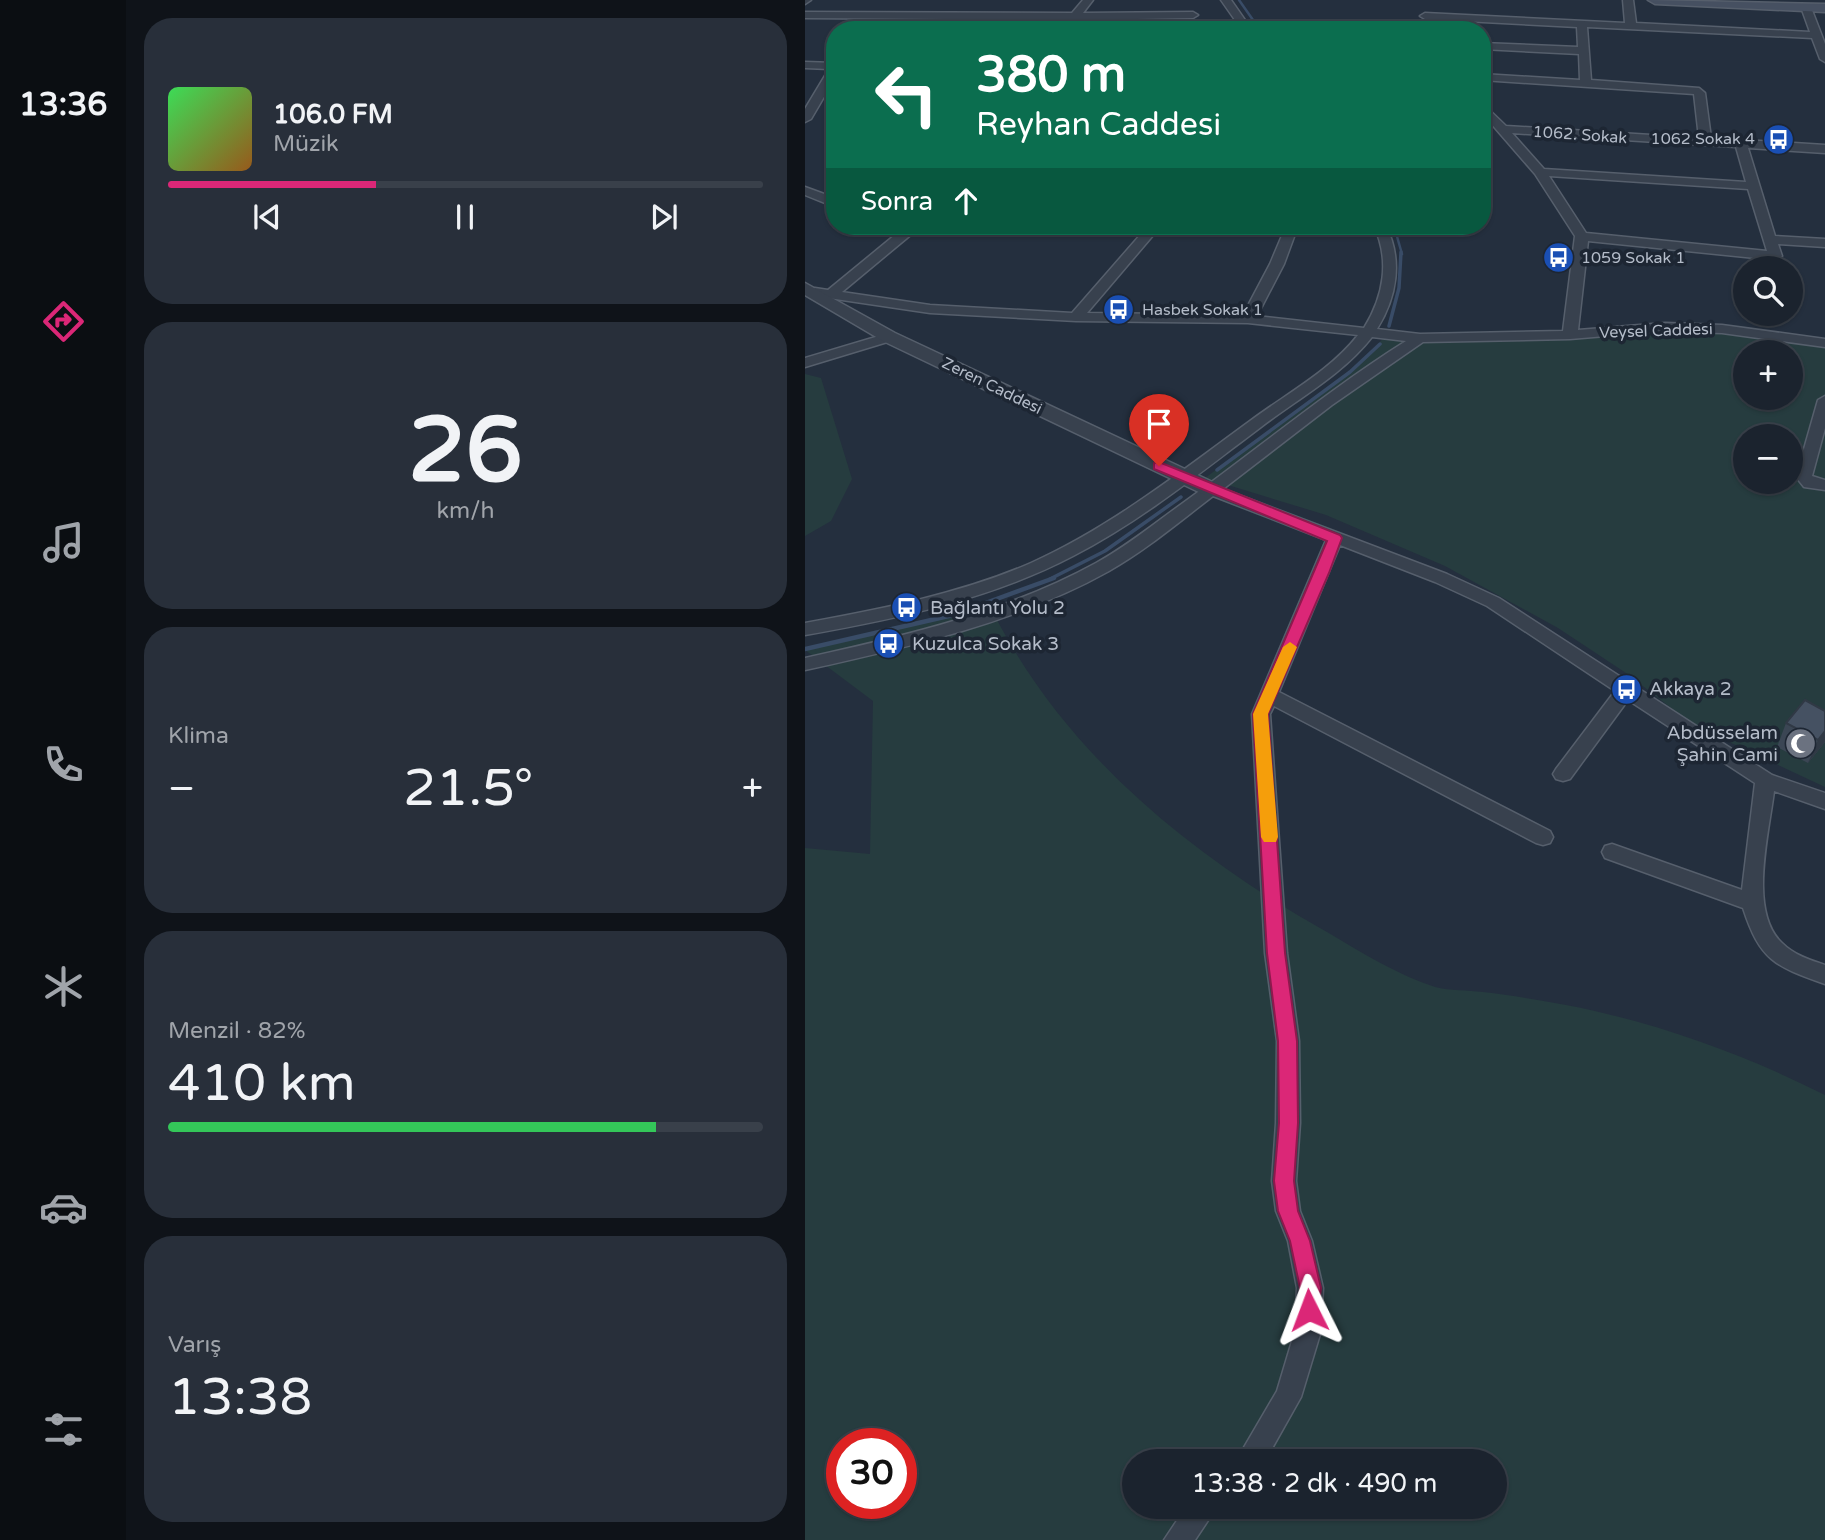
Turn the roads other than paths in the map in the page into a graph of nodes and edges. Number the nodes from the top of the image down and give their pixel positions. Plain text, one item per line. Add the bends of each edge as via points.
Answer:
1 (1088, 0) edge
2 (1185, 0) edge
3 (1226, 0) edge
4 (1628, 0) edge
5 (1655, 0) edge
6 (1752, 0) edge
7 (1762, 0) edge
8 (1825, 6) edge
9 (1806, 7) junction
10 (805, 15) edge
11 (961, 15) junction
12 (860, 17) junction
13 (1074, 18) junction
14 (858, 21) edge
15 (964, 21) edge
16 (1076, 21) edge
17 (1241, 21) edge
18 (1427, 21) edge
19 (1582, 24) junction
20 (1631, 26) junction
21 (1815, 35) junction
22 (1491, 46) edge
23 (1584, 51) junction
24 (1825, 59) edge
25 (805, 65) edge
26 (826, 66) edge
27 (1491, 78) edge
28 (826, 83) edge
29 (1586, 83) junction
30 (1491, 116) edge
31 (805, 119) edge
32 (1502, 129) junction
33 (1706, 143) junction
34 (1741, 145) junction
35 (1825, 149) edge
36 (1540, 172) junction
37 (1754, 186) junction
38 (805, 191) edge
39 (826, 199) edge
40 (898, 235) edge
41 (1147, 235) edge
42 (1288, 235) edge
43 (1385, 235) edge
44 (1582, 236) junction
45 (1770, 240) junction
46 (1825, 243) edge
47 (817, 291) edge
48 (1076, 317) junction
49 (1248, 320) junction
50 (1370, 330) junction
51 (1570, 335) junction
52 (889, 337) junction
53 (1420, 338) junction
54 (1825, 343) edge
55 (805, 363) edge
56 (1825, 400) edge
57 (1183, 478) junction
58 (1825, 485) edge
59 (1212, 490) junction
60 (1335, 538) junction
61 (805, 629) edge
62 (805, 664) edge
63 (1626, 689) junction
64 (1269, 695) junction
65 (1563, 774) dead end
66 (1765, 780) junction
67 (1825, 801) edge
68 (1543, 837) dead end
69 (1612, 852) dead end
70 (1751, 902) junction
71 (1825, 975) edge
72 (1257, 1449) edge
73 (1194, 1519) edge
74 (1178, 1540) edge

1 - 13 street
2 - 13 street via 1195,19
3 - 17 street
4 - 20 street
5 - 9 main road
6 - 7 main road
7 - 8 main road
8 - 9 main road
9 - 21 street
10 - 12 street
11 - 12 street
11 - 13 street
11 - 15 street
12 - 14 street
13 - 16 street
18 - 19 street via 1426,12
19 - 20 street
19 - 23 street
20 - 21 street via 1701,34
21 - 24 street
22 - 23 street
23 - 29 street
25 - 26 street
27 - 29 street
28 - 31 street
29 - 33 street via 1697,91
30 - 32 street
32 - 33 street, 1062. Sokak
32 - 36 street
33 - 34 street, 1062. Sokak
34 - 35 street, 1062. Sokak
34 - 37 street
36 - 37 street
36 - 44 street
37 - 45 street
38 - 39 street
40 - 47 street via 869,266
41 - 48 street
42 - 49 street
43 - 50 street via 1391,262 1387,290
44 - 45 street via 1775,257
44 - 51 street
45 - 46 street
47 - 48 street, Veysel Caddesi via 930,309
47 - 52 street, Zeren Caddesi
48 - 49 street, Veysel Caddesi
49 - 50 street, Veysel Caddesi
50 - 53 street, Veysel Caddesi
50 - 57 street via 1346,357
51 - 53 street, Veysel Caddesi
51 - 54 street, Veysel Caddesi via 1665,327 1722,329
52 - 55 street
52 - 57 street, Zeren Caddesi
53 - 59 street via 1355,381
56 - 58 street via 1804,477
57 - 59 street, Zeren Caddesi
57 - 61 street via 1077,548 1033,568 907,608
59 - 60 street
59 - 62 street via 1124,553 1064,586 929,632
60 - 63 street via 1493,602
60 - 64 street
63 - 65 street
63 - 66 street
64 - 68 street
64 - 72 street via 1261,714 1276,953 1287,1041 1284,1181 1310,1288 1308,1331 1288,1397
66 - 67 street
66 - 70 street
69 - 70 street
70 - 71 street via 1762,934 1773,949 1789,961
73 - 74 street

